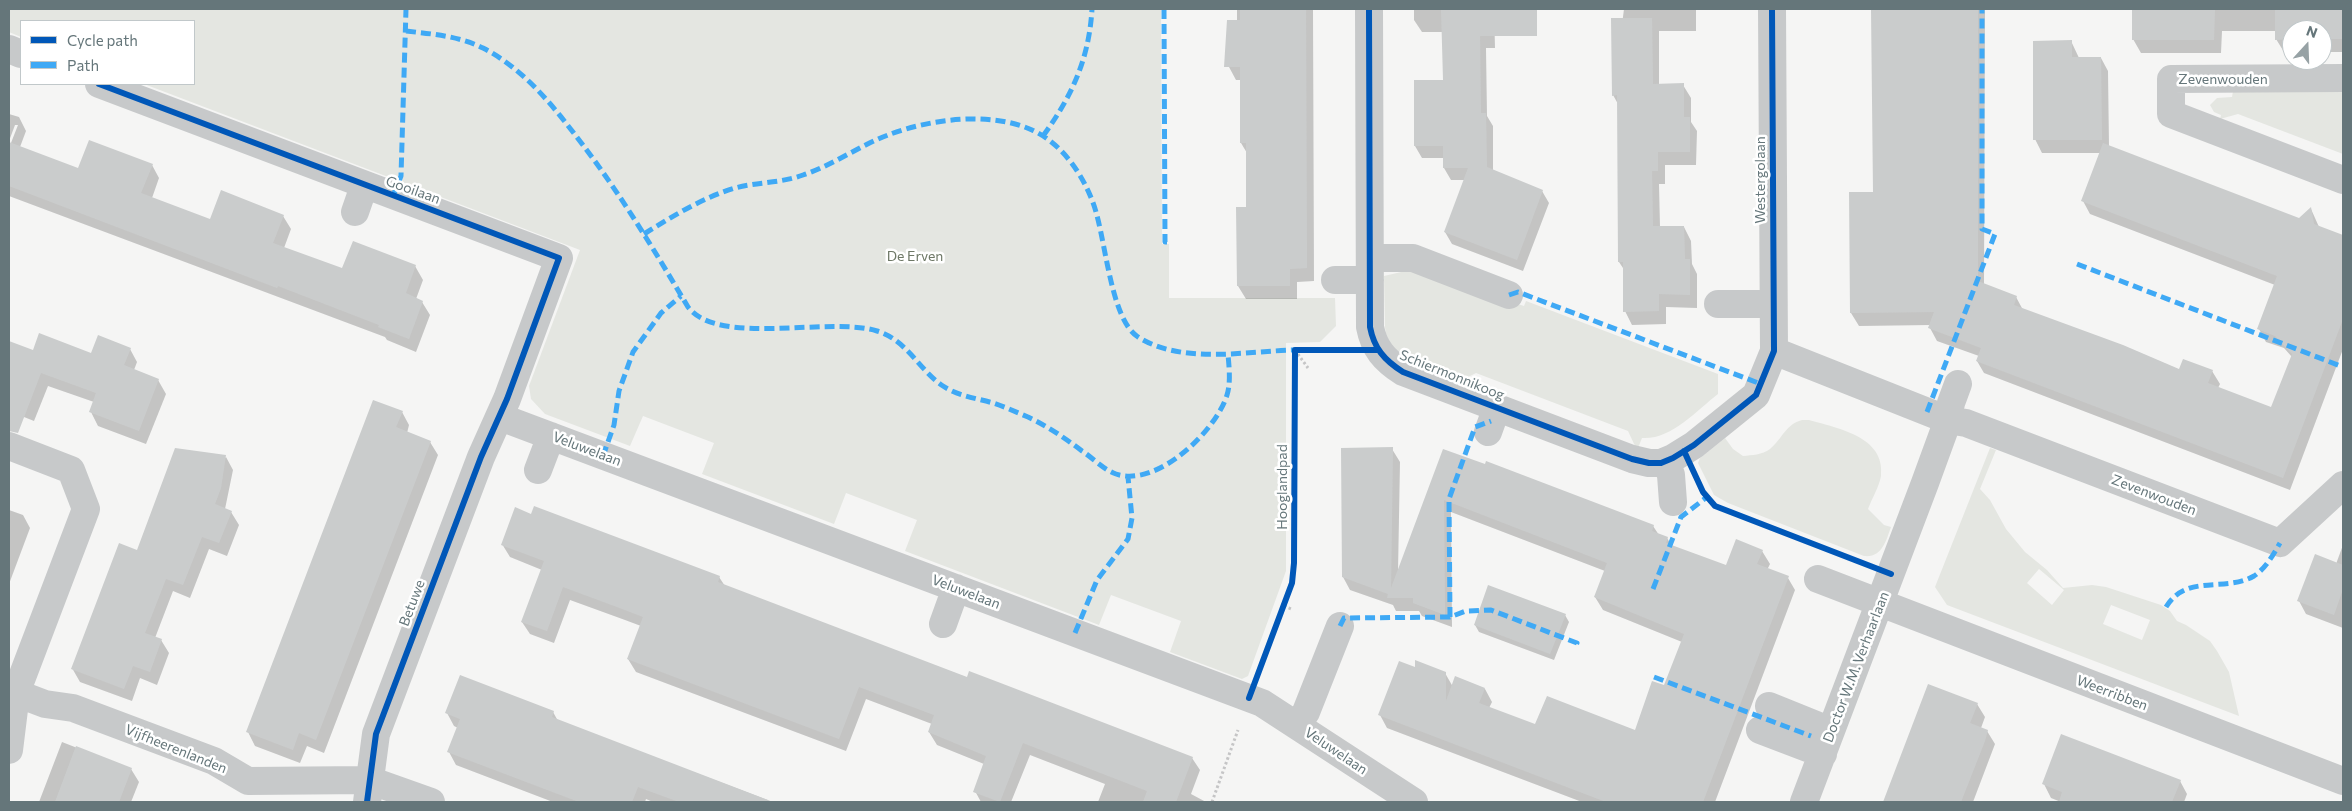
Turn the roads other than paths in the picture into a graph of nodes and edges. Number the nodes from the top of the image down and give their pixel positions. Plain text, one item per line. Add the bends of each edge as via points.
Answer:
1 (1369, 9) edge
2 (1772, 9) edge
3 (2343, 78) edge
4 (102, 85) edge
5 (2343, 180) edge
6 (364, 186) junction
7 (355, 212) dead end
8 (1370, 269) junction
9 (1335, 280) dead end
10 (1509, 295) dead end
11 (1718, 304) dead end
12 (1773, 304) junction
13 (1774, 351) junction
14 (1958, 384) dead end
15 (500, 417) junction
16 (1948, 420) junction
17 (551, 436) junction
18 (9, 446) edge
19 (1666, 461) junction
20 (538, 470) dead end
21 (2343, 485) edge
22 (1673, 502) dead end
23 (1818, 579) dead end
24 (956, 588) junction
25 (1880, 604) junction
26 (943, 624) dead end
27 (1340, 626) dead end
28 (16, 693) junction
29 (1765, 718) dead end
30 (1297, 725) junction
31 (1827, 742) junction
32 (9, 750) edge
33 (2343, 781) edge
34 (368, 791) edge
35 (431, 802) edge
36 (1414, 802) edge
37 (1804, 802) edge

1 - 8 street, Schiermonnikoog
2 - 12 street, Westergolaan
3 - 5 street, Zevenwouden via 2171,79 2171,114
4 - 6 street, Gooilaan
6 - 7 street
6 - 15 street, Gooilaan via 559,258
8 - 9 street
8 - 10 street via 1413,258
8 - 19 street, Schiermonnikoog via 1370,327 1374,342 1382,356 1403,372 1492,420 1644,463
11 - 12 street
12 - 13 street, Westergolaan
13 - 16 street
13 - 19 street, Schiermonnikoog via 1756,395 1694,444
14 - 16 street, Doctor W.M. Verhaarlaan
15 - 17 street, Veluwelaan
15 - 34 street, Betuwe via 481,457 376,734
16 - 21 street, Zevenwouden via 1966,423 2280,543
16 - 25 street, Doctor W.M. Verhaarlaan
17 - 20 street
17 - 24 street, Veluwelaan
18 - 28 street via 71,470 86,509
19 - 22 street via 1671,475
23 - 25 street, Weerribben
24 - 26 street
24 - 30 street, Veluwelaan via 1249,698
25 - 31 street, Doctor W.M. Verhaarlaan
25 - 33 street, Weerribben
27 - 30 street via 1306,712
28 - 32 street
28 - 34 street, Vijfheerenlanden via 45,704 73,708 214,761 248,782
29 - 31 street
30 - 36 street, Veluwelaan
31 - 37 street, Doctor W.M. Verhaarlaan
34 - 35 street

